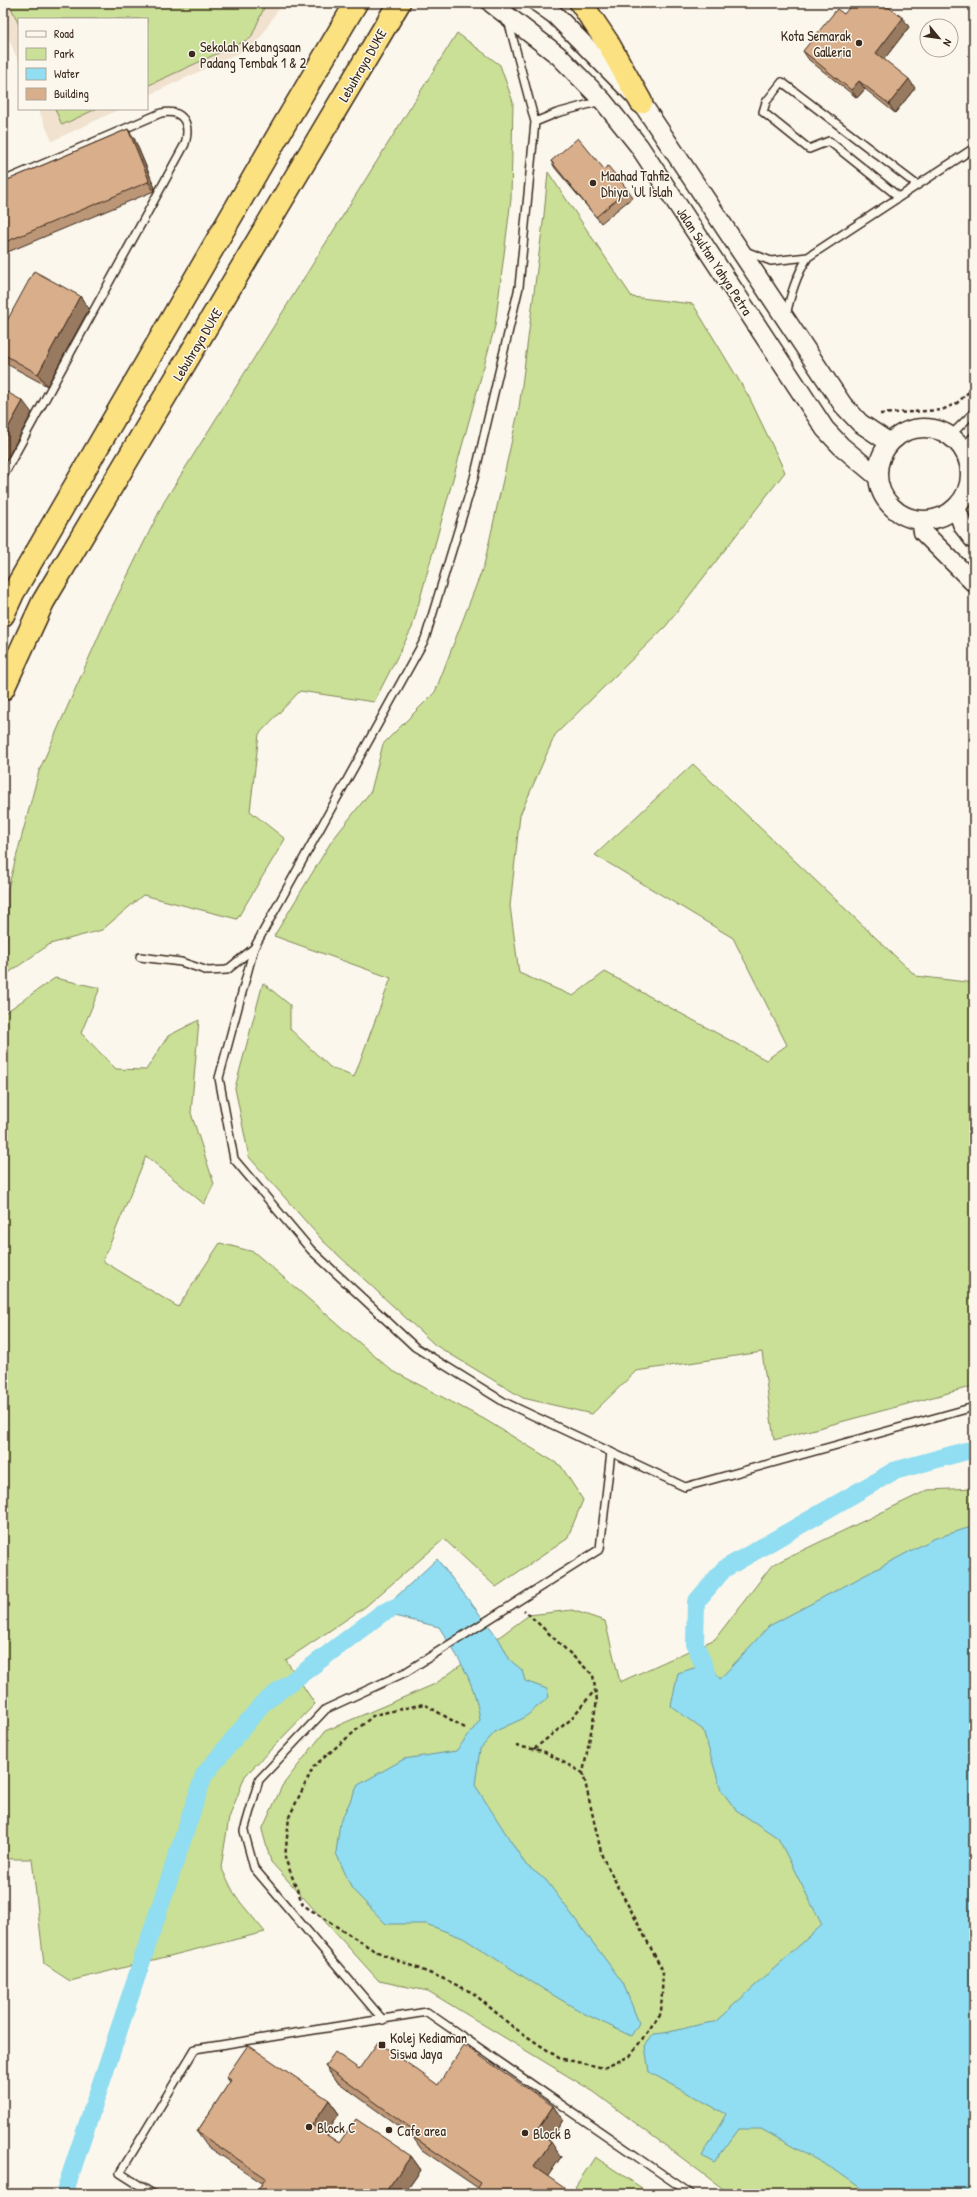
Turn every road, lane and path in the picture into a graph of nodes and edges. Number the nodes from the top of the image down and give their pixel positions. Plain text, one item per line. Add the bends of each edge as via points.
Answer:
1 (356, 3) edge
2 (399, 3) edge
3 (491, 3) edge
4 (538, 3) edge
5 (581, 3) edge
6 (506, 14) junction
7 (603, 101) junction
8 (641, 102) junction
9 (535, 122) junction
10 (974, 148) edge
11 (3, 181) edge
12 (917, 185) junction
13 (899, 197) junction
14 (738, 247) junction
15 (808, 257) junction
16 (785, 319) junction
17 (974, 387) edge
18 (873, 411) dead end
19 (974, 412) edge
20 (962, 440) edge
21 (890, 443) junction
22 (3, 476) edge
23 (878, 477) junction
24 (956, 507) junction
25 (921, 520) junction
26 (974, 540) edge
27 (974, 583) edge
28 (8, 599) edge
29 (3, 615) edge
30 (3, 689) edge
31 (254, 948) junction
32 (140, 957) dead end
33 (974, 1407) edge
34 (611, 1452) junction
35 (516, 1602) junction
36 (595, 1690) junction
37 (465, 1728) dead end
38 (516, 1746) dead end
39 (534, 1749) junction
40 (584, 1773) junction
41 (383, 2020) junction
42 (153, 2194) edge
43 (691, 2194) edge

1 - 28 highway
2 - 30 highway, Lebuhraya DUKE via 43,602
3 - 6 main road, Jalan Sultan Yahya Petra
4 - 8 main road, Jalan Sultan Yahya Petra via 555,15
5 - 8 highway via 608,43
6 - 7 main road, Jalan Sultan Yahya Petra via 559,56
6 - 9 lane
7 - 9 lane via 557,113
7 - 23 main road, Jalan Sultan Yahya Petra via 639,146 826,429 841,446
8 - 14 main road, Jalan Sultan Yahya Petra
9 - 31 lane via 519,287 474,478 426,638
10 - 12 lane
11 - 22 lane via 161,113 169,112 181,116 187,124 185,144
12 - 13 lane
12 - 13 lane via 782,82 766,102 763,112 810,149 829,141
13 - 15 lane
14 - 15 lane via 771,262
14 - 16 main road, Jalan Sultan Yahya Petra
15 - 16 lane via 799,271
16 - 21 main road, Jalan Sultan Yahya Petra via 843,406 860,423
17 - 18 path via 957,403 942,410 909,411 894,415
19 - 20 lane
20 - 21 main road via 938,430 925,428 912,429 900,434
20 - 24 main road via 969,478 965,494
21 - 23 main road via 879,464
23 - 25 main road via 880,490 896,511
24 - 25 main road via 934,519
24 - 26 main road via 963,526
25 - 27 main road via 923,532
28 - 29 highway
31 - 32 lane via 227,970 208,971 181,962
31 - 34 lane via 219,1078 234,1159 311,1250 415,1347 504,1402
33 - 34 lane via 685,1486
34 - 35 lane via 600,1549
35 - 36 path via 593,1675
35 - 41 lane via 406,1672 326,1709 259,1780 244,1830 254,1868
36 - 39 path via 570,1720
36 - 40 path via 597,1701
37 - 40 path via 424,1704 374,1715 314,1766 289,1817 285,1858 303,1905 375,1952 473,1993 513,2027 559,2058 604,2068 630,2056 661,2013 663,1972 602,1856
38 - 39 path
39 - 40 path via 543,1751
41 - 42 lane via 195,2049 120,2173
41 - 43 lane via 427,2012

